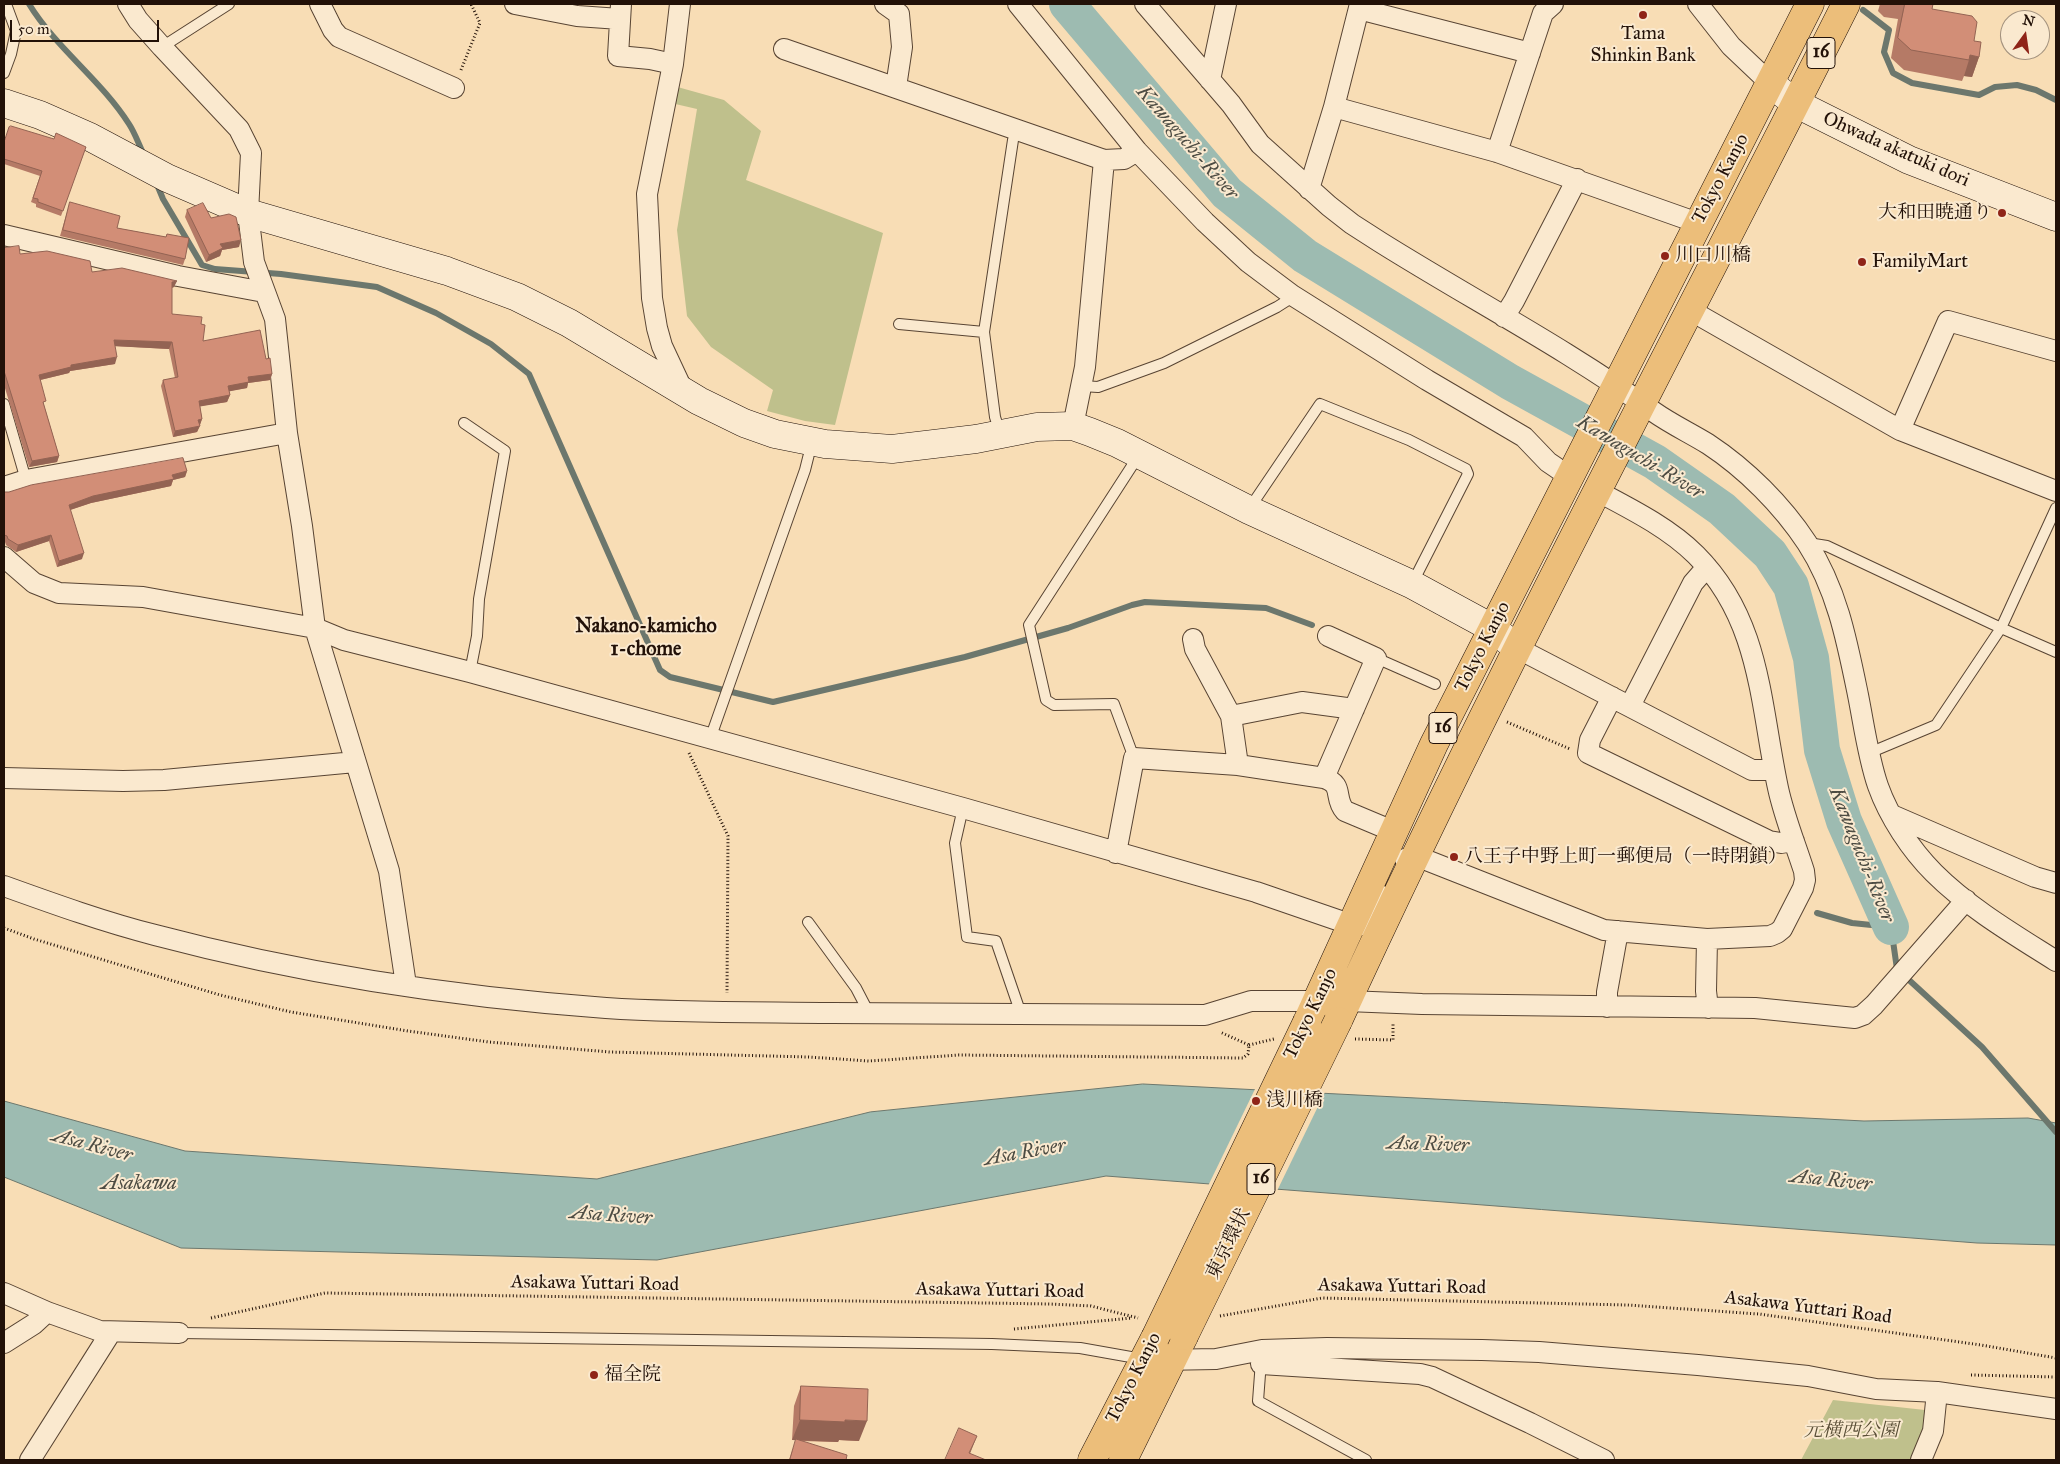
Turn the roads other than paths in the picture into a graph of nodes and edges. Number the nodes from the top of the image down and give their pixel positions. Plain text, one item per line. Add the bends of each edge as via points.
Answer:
1 (6, 4) edge
2 (128, 4) edge
3 (230, 4) edge
4 (320, 4) edge
5 (515, 4) edge
6 (680, 4) edge
7 (885, 4) edge
8 (1018, 4) edge
9 (1145, 4) edge
10 (1226, 4) edge
11 (1553, 4) edge
12 (1698, 4) edge
13 (1810, 4) edge
14 (1846, 4) edge
15 (1360, 6) edge
16 (621, 12) edge
17 (162, 47) junction
18 (784, 49) dead end
19 (1530, 53) junction
20 (672, 64) junction
21 (4, 73) edge
22 (1210, 80) junction
23 (1770, 83) junction
24 (896, 87) junction
25 (454, 88) road end
26 (4, 103) edge
27 (1795, 103) junction
28 (1334, 107) junction
29 (1017, 128) junction
30 (1137, 151) junction
31 (1497, 152) junction
32 (1104, 160) junction
33 (1577, 178) junction
34 (1309, 189) junction
35 (248, 213) junction
36 (2056, 217) edge
37 (1698, 223) junction
38 (4, 235) edge
39 (264, 289) junction
40 (1292, 295) junction
41 (1688, 309) junction
42 (1504, 317) junction
43 (898, 324) dead end
44 (984, 332) junction
45 (2056, 351) edge
46 (1082, 386) junction
47 (1614, 389) junction
48 (683, 391) junction
49 (4, 404) edge
50 (1640, 406) junction
51 (464, 423) dead end
52 (1073, 426) junction
53 (1900, 430) junction
54 (287, 433) junction
55 (1000, 434) junction
56 (812, 442) junction
57 (1139, 454) junction
58 (1574, 468) junction
59 (26, 480) junction
60 (1601, 482) junction
61 (4, 487) edge
62 (2056, 491) edge
63 (2056, 508) edge
64 (1249, 510) junction
65 (1807, 543) junction
66 (4, 558) edge
67 (1707, 568) junction
68 (1411, 584) junction
69 (315, 628) junction
70 (1492, 628) junction
71 (2001, 628) junction
72 (1328, 636) dead end
73 (1193, 639) dead end
74 (1517, 648) junction
75 (2056, 652) edge
76 (1376, 658) junction
77 (470, 672) junction
78 (1435, 684) dead end
79 (1621, 701) junction
80 (1354, 709) junction
81 (1231, 716) junction
82 (710, 739) junction
83 (1869, 753) junction
84 (1134, 758) junction
85 (355, 762) junction
86 (1238, 765) junction
87 (1774, 770) junction
88 (4, 778) edge
89 (1324, 778) junction
90 (963, 808) junction
91 (1892, 815) junction
92 (1395, 832) junction
93 (1794, 841) junction
94 (1116, 853) junction
95 (1416, 856) junction
96 (2056, 883) edge
97 (4, 886) edge
98 (1964, 902) junction
99 (808, 922) dead end
100 (1352, 925) junction
101 (1618, 931) junction
102 (1707, 939) junction
103 (2056, 961) edge
104 (406, 985) junction
105 (1607, 1006) junction
106 (1708, 1008) junction
107 (1343, 1011) junction
108 (1312, 1012) junction
109 (869, 1014) junction
110 (1021, 1014) junction
111 (4, 1293) edge
112 (47, 1312) junction
113 (111, 1332) junction
114 (179, 1333) joint
115 (1148, 1338) junction
116 (4, 1343) edge
117 (1178, 1348) junction
118 (1262, 1358) junction
119 (1938, 1392) junction
120 (2056, 1409) edge
121 (30, 1460) edge
122 (1092, 1460) edge
123 (1123, 1460) edge
124 (1366, 1460) edge
125 (1604, 1460) edge
126 (1921, 1460) edge

1 - 21 lane via 16,30
2 - 17 street
3 - 17 lane
4 - 25 street via 339,37
5 - 16 street via 577,16
6 - 20 street
7 - 24 street via 899,14 902,47
8 - 30 street
9 - 22 street
10 - 22 street
11 - 19 street via 1543,13
12 - 23 street via 1731,46
13 - 23 highway, Tokyo Kanjo / 16
14 - 27 highway, Tokyo Kanjo / 16
15 - 19 street
15 - 28 street
16 - 20 street via 618,56
17 - 35 street via 239,129 251,152
18 - 24 street
19 - 31 street
20 - 48 street via 647,194 648,239 657,328
22 - 34 street via 1260,144
23 - 27 street, Ohwada akatuki dori
23 - 37 highway, Tokyo Kanjo / 16
24 - 29 street
26 - 35 street via 90,137 167,178
27 - 36 street, Ohwada akatuki dori via 1909,160
27 - 41 highway, Tokyo Kanjo / 16
28 - 31 street
28 - 34 street
29 - 32 street
29 - 44 lane
30 - 32 street via 1124,159
30 - 40 street via 1220,236
31 - 33 street
32 - 46 street
33 - 37 street
33 - 42 street
34 - 42 street via 1352,224
35 - 39 street via 254,262
35 - 48 street via 487,285 569,323
37 - 47 highway, Tokyo Kanjo / 16
38 - 39 street via 178,276
39 - 54 street via 274,319
40 - 46 lane via 1277,307 1164,363 1098,387
40 - 58 street via 1524,437 1548,462
41 - 50 highway, Tokyo Kanjo / 16
41 - 53 street
42 - 47 street
43 - 44 lane
44 - 55 lane
45 - 53 street via 1948,321
46 - 52 street
47 - 50 street
47 - 58 highway, Tokyo Kanjo / 16
48 - 56 street via 744,423
49 - 59 lane
50 - 60 highway, Tokyo Kanjo / 16
50 - 65 street via 1709,445 1742,470 1776,504
51 - 77 lane via 505,451 479,599
52 - 55 street via 1037,427
52 - 57 street
53 - 62 street
54 - 59 street
54 - 69 street
55 - 56 street via 892,449
56 - 82 lane
57 - 64 street
57 - 84 lane via 1029,625 1046,700 1054,705 1114,704
58 - 70 highway, Tokyo Kanjo / 16
59 - 61 street
60 - 67 street via 1672,535
60 - 74 highway, Tokyo Kanjo / 16
63 - 71 lane
64 - 68 street
64 - 68 lane via 1320,404 1409,440 1466,469 1468,474
65 - 71 lane via 1827,546
65 - 83 street via 1831,589 1843,623
66 - 69 street via 34,583 59,593 144,597
67 - 79 street via 1693,582
67 - 87 street via 1732,603 1751,646
68 - 70 street
69 - 77 street via 344,640
69 - 85 street
70 - 74 street
70 - 92 highway, Tokyo Kanjo / 16 via 1434,744
71 - 75 lane
71 - 83 lane via 1936,725
72 - 76 street
73 - 81 street via 1199,657
74 - 79 street
74 - 95 highway, Tokyo Kanjo / 16
76 - 78 lane
76 - 80 street
77 - 82 street
79 - 87 street via 1752,770
79 - 93 street via 1590,740 1588,753 1769,841
80 - 81 street via 1302,702
80 - 89 street
81 - 86 street
82 - 90 street
83 - 91 street via 1878,787
84 - 86 street
84 - 94 street
85 - 88 street via 164,780
85 - 104 street via 389,871
86 - 89 street
87 - 93 street
89 - 92 street via 1337,785 1341,807 1345,811
90 - 94 street
90 - 110 lane via 954,843 968,937 996,941
91 - 96 street
91 - 98 street via 1911,846
92 - 100 highway, Tokyo Kanjo / 16
93 - 102 street via 1805,880 1782,929 1770,936
94 - 100 street via 1256,892
95 - 100 street via 1407,857 1394,871 1370,921 1365,925
95 - 101 street via 1604,930
95 - 107 highway, Tokyo Kanjo / 16
97 - 104 street via 185,943
98 - 103 street
98 - 106 street via 1874,1005 1856,1018 1755,1008
99 - 109 lane via 856,988
100 - 108 highway, Tokyo Kanjo / 16
101 - 102 street
101 - 105 street
102 - 106 street
104 - 109 street via 603,1008
105 - 106 street
105 - 107 street
107 - 108 street
107 - 117 highway, 東京環状 / 16, bridge
108 - 110 street via 1251,1001 1205,1015
108 - 115 highway, Tokyo Kanjo / 16, bridge
109 - 110 street
111 - 112 street
112 - 113 street via 86,1328
112 - 116 street
113 - 114 street
113 - 121 street
114 - 115 lane via 992,1344 1080,1348
115 - 117 street
115 - 122 highway, Tokyo Kanjo / 16
117 - 118 street via 1216,1359
117 - 123 highway, 東京環状 / 16
118 - 119 street via 1336,1348 1539,1352 1808,1376 1876,1389
118 - 124 lane via 1258,1401
118 - 125 street via 1432,1377
119 - 120 street
119 - 126 street via 1933,1431

